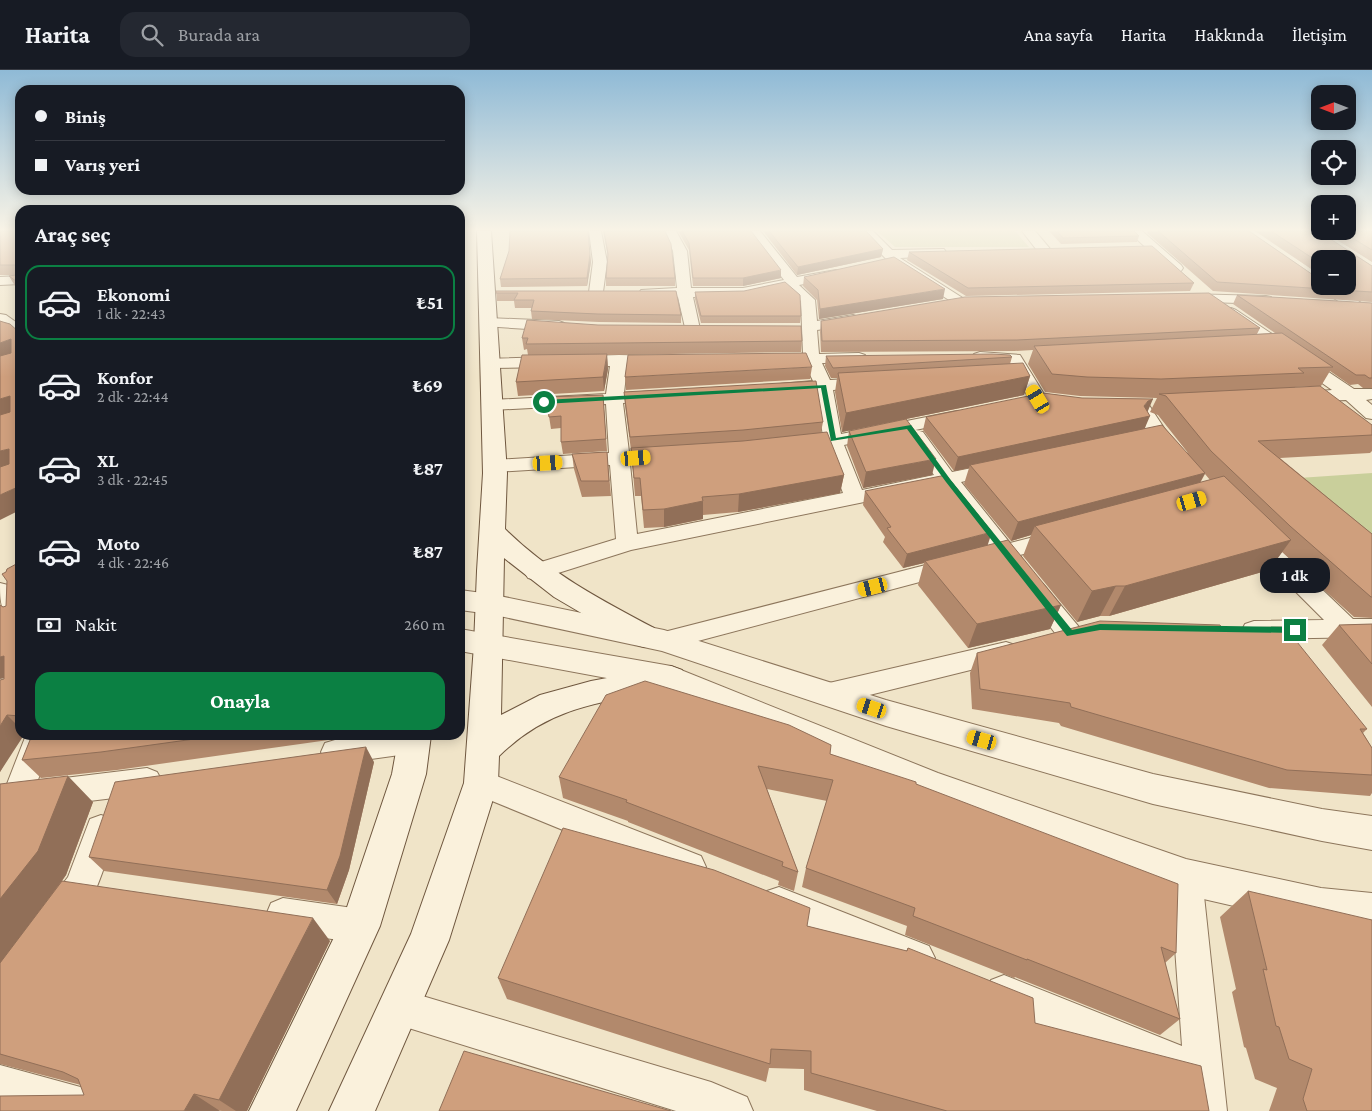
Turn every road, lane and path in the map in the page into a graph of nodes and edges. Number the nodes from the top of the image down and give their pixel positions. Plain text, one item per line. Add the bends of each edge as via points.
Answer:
1 (15, 280) edge
2 (490, 280) edge
3 (594, 280) edge
4 (683, 280) edge
5 (789, 280) edge
6 (808, 280) edge
7 (930, 280) edge
8 (1188, 280) edge
9 (0, 281) edge
10 (791, 283) junction
11 (684, 292) junction
12 (613, 293) edge
13 (630, 293) edge
14 (1339, 295) edge
15 (1168, 298) edge
16 (1208, 298) junction
17 (1276, 301) edge
18 (1324, 304) edge
19 (943, 305) edge
20 (1354, 305) junction
21 (1372, 307) edge
22 (1372, 317) edge
23 (867, 318) edge
24 (0, 319) edge
25 (488, 323) junction
26 (573, 327) edge
27 (810, 328) junction
28 (673, 329) edge
29 (692, 329) junction
30 (712, 329) edge
31 (15, 330) edge
32 (791, 330) edge
33 (1277, 344) junction
34 (1248, 345) edge
35 (1034, 357) edge
36 (811, 358) junction
37 (880, 358) edge
38 (960, 358) edge
39 (763, 359) edge
40 (619, 360) junction
41 (677, 360) edge
42 (490, 363) junction
43 (1018, 366) junction
44 (1002, 375) edge
45 (883, 382) edge
46 (824, 386) junction
47 (766, 389) edge
48 (1372, 394) edge
49 (671, 395) edge
50 (1350, 395) junction
51 (614, 398) junction
52 (1282, 398) edge
53 (1078, 404) edge
54 (492, 405) junction
55 (1141, 405) edge
56 (973, 413) edge
57 (1372, 414) edge
58 (909, 427) junction
59 (833, 440) junction
60 (778, 447) edge
61 (685, 455) edge
62 (619, 459) junction
63 (495, 466) junction
64 (1015, 466) edge
65 (1186, 466) edge
66 (948, 480) junction
67 (855, 499) junction
68 (1238, 522) edge
69 (492, 531) junction
70 (1080, 532) edge
71 (627, 543) junction
72 (1005, 552) junction
73 (536, 572) junction
74 (15, 582) edge
75 (0, 590) edge
76 (475, 602) edge
77 (15, 609) edge
78 (1228, 629) edge
79 (1360, 629) edge
80 (1278, 630) junction
81 (654, 638) junction
82 (474, 642) edge
83 (1296, 653) edge
84 (671, 678) junction
85 (828, 694) junction
86 (38, 740) edge
87 (397, 740) edge
88 (414, 740) edge
89 (308, 756) edge
90 (482, 767) junction
91 (174, 777) edge
92 (117, 785) junction
93 (8, 808) edge
94 (1372, 833) edge
95 (1186, 877) junction
96 (254, 910) edge
97 (1372, 912) edge
98 (360, 926) junction
99 (46, 934) edge
100 (399, 1007) junction
101 (1204, 1074) junction
102 (0, 1085) edge
103 (718, 1108) edge
104 (95, 1111) edge
105 (272, 1111) edge
106 (352, 1111) edge
107 (1207, 1111) edge

1 - 9 street
2 - 25 main road
3 - 12 street via 590,292
4 - 11 street
5 - 10 street
6 - 10 street
7 - 19 street via 967,302
8 - 16 street
10 - 11 street via 743,292
10 - 27 street via 808,300
11 - 13 street
11 - 29 street
14 - 20 street
15 - 16 street
16 - 17 street
16 - 33 street
18 - 20 street
20 - 21 street
20 - 22 street
23 - 27 street
24 - 31 main road
25 - 26 street
25 - 42 main road
27 - 32 street
27 - 36 street
28 - 29 street
29 - 30 street
33 - 34 street
33 - 50 street
35 - 43 street
36 - 37 street
36 - 39 street
36 - 46 street
38 - 43 street
40 - 41 street
40 - 42 street
40 - 51 street
42 - 54 main road
43 - 44 street
43 - 53 street via 1028,401
45 - 46 street
46 - 47 street
46 - 59 street
48 - 50 street
49 - 51 street
50 - 52 street
50 - 57 street
51 - 54 street
51 - 62 street
54 - 63 main road
55 - 65 street via 1148,436
56 - 58 street
58 - 59 street
58 - 66 street
59 - 60 street
59 - 67 street
61 - 62 street
62 - 63 street
62 - 71 street
63 - 69 main road
64 - 66 street
66 - 67 street
66 - 72 street
67 - 71 street
68 - 79 street
69 - 73 main road
69 - 76 main road
70 - 72 street
71 - 73 street
72 - 81 street
72 - 85 street via 1082,631
73 - 81 main road via 565,593
74 - 75 street
75 - 77 street
76 - 81 main road
76 - 82 main road
78 - 80 street
79 - 80 street
80 - 83 street
81 - 85 main road
82 - 84 main road
82 - 90 main road
84 - 90 main road via 561,702 514,723
84 - 95 main road via 929,785
85 - 94 main road via 1153,789
86 - 93 street
87 - 89 street
88 - 98 main road via 409,774
90 - 100 main road via 429,940
90 - 101 street via 736,885
91 - 92 street
92 - 93 street
92 - 99 street via 96,888
95 - 97 main road via 1321,907
95 - 101 street
96 - 98 street
98 - 105 main road
100 - 103 street
100 - 106 main road
101 - 107 street
102 - 104 street

